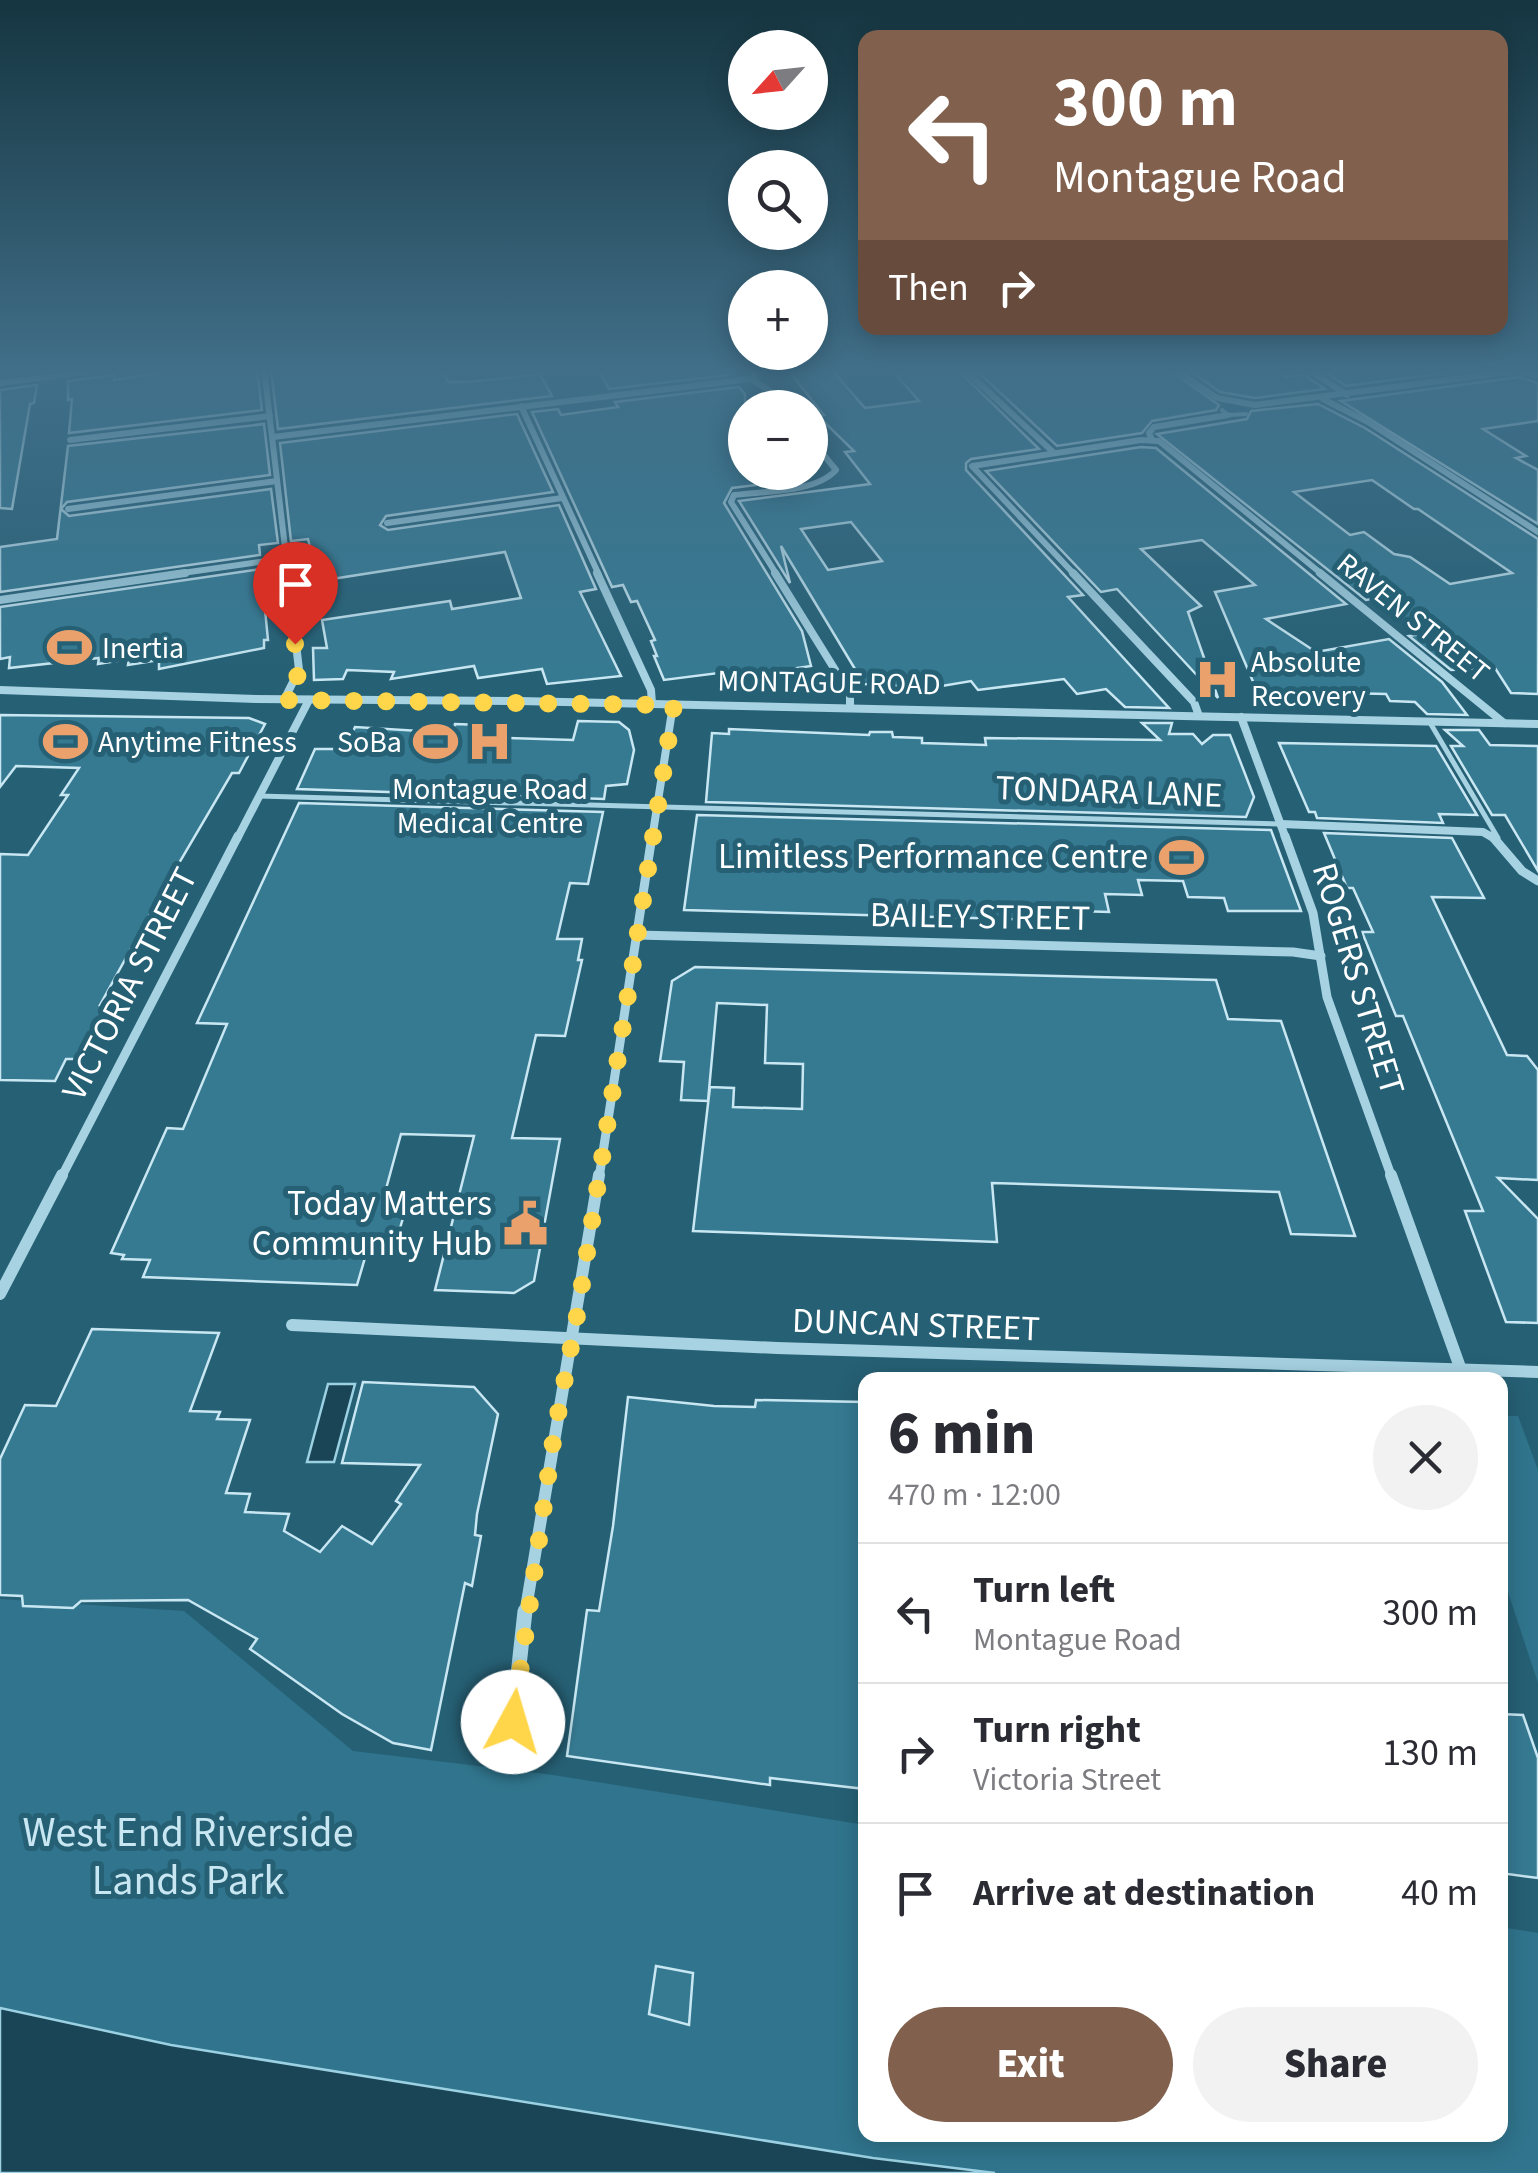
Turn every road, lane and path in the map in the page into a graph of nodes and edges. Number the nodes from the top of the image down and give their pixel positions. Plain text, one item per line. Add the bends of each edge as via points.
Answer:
1 (276, 470) edge
2 (550, 470) edge
3 (976, 470) edge
4 (1195, 470) edge
5 (1443, 470) edge
6 (277, 481) junction
7 (766, 490) edge
8 (562, 498) junction
9 (68, 508) dead end
10 (387, 523) dead end
11 (1538, 532) edge
12 (280, 559) junction
13 (0, 600) edge
14 (0, 690) edge
15 (284, 700) junction
16 (309, 700) junction
17 (652, 704) junction
18 (674, 705) junction
19 (850, 708) junction
20 (1200, 716) junction
21 (1241, 717) junction
22 (1430, 721) junction
23 (1504, 723) junction
24 (1538, 724) edge
25 (259, 796) junction
26 (658, 807) junction
27 (1281, 824) junction
28 (1498, 839) junction
29 (1538, 881) edge
30 (638, 935) junction
31 (1321, 956) junction
32 (0, 1294) edge
33 (292, 1325) dead end
34 (572, 1336) junction
35 (1461, 1370) junction
36 (1538, 1372) edge
37 (513, 1722) dead end

1 - 6 street
2 - 8 street
3 - 20 street
4 - 23 street, RAVEN STREET
5 - 11 street
6 - 9 street
6 - 12 street via 286,556
7 - 19 street via 734,495 731,502 850,694
8 - 10 street
8 - 17 street
12 - 13 street
12 - 15 street via 288,571 299,670
14 - 15 street, MONTAGUE ROAD
15 - 16 street, MONTAGUE ROAD
16 - 17 street, MONTAGUE ROAD
16 - 25 street, VICTORIA STREET
17 - 18 street, MONTAGUE ROAD
18 - 19 street, MONTAGUE ROAD
18 - 26 street
19 - 20 street, MONTAGUE ROAD
20 - 21 street, MONTAGUE ROAD
21 - 22 street, MONTAGUE ROAD
21 - 27 street, ROGERS STREET
22 - 23 street, MONTAGUE ROAD
22 - 28 lane
23 - 24 street, MONTAGUE ROAD
25 - 26 lane, TONDARA LANE
25 - 32 street, VICTORIA STREET
26 - 27 lane, TONDARA LANE
26 - 30 street
27 - 28 street, TONDARA LANE via 1462,829
27 - 31 street, ROGERS STREET
28 - 29 street via 1520,872
30 - 31 street, BAILEY STREET
30 - 34 street
31 - 35 street, ROGERS STREET via 1327,997
33 - 34 street, DUNCAN STREET
34 - 35 street, DUNCAN STREET
34 - 37 street
35 - 36 street, DUNCAN STREET

